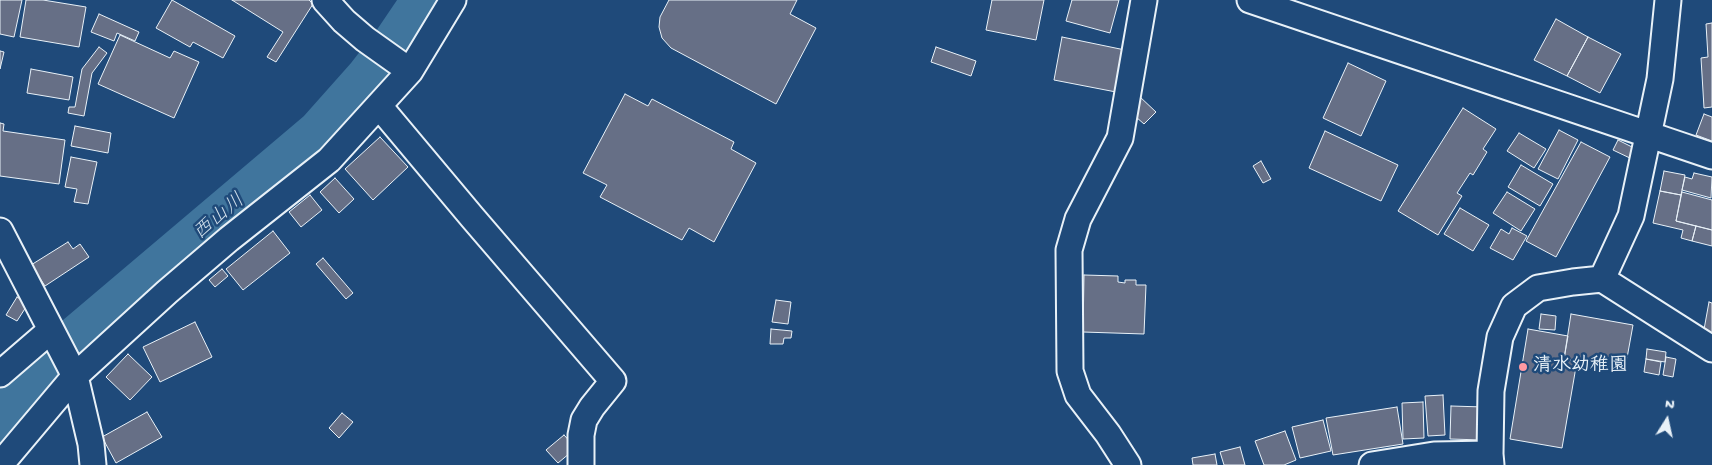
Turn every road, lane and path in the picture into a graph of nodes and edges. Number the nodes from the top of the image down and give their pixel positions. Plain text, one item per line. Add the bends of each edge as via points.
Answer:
1 (325, 0) edge
2 (453, 0) edge
3 (1144, 0) edge
4 (1250, 0) edge
5 (1668, 0) edge
6 (406, 67) junction
7 (379, 106) junction
8 (1650, 134) junction
9 (1712, 156) edge
10 (0, 231) edge
11 (1602, 280) junction
12 (51, 330) junction
13 (1712, 349) edge
14 (72, 372) junction
15 (0, 374) edge
16 (1490, 459) edge
17 (1383, 464) edge
18 (0, 465) edge
19 (93, 465) edge
20 (581, 465) edge
21 (1128, 465) edge

1 - 6 street via 344,21
2 - 6 street
3 - 21 street via 1120,138 1078,218 1069,250 1070,371 1078,395
4 - 8 street
5 - 8 street via 1660,79
6 - 7 street
7 - 14 street via 329,160
7 - 20 street via 613,381 584,420
8 - 9 street
8 - 11 street via 1631,216
10 - 12 street
11 - 13 street
11 - 16 street via 1538,288 1514,306 1500,337 1491,391
12 - 14 street
12 - 15 street
14 - 18 street
14 - 19 street via 91,444
16 - 17 street via 1434,455

